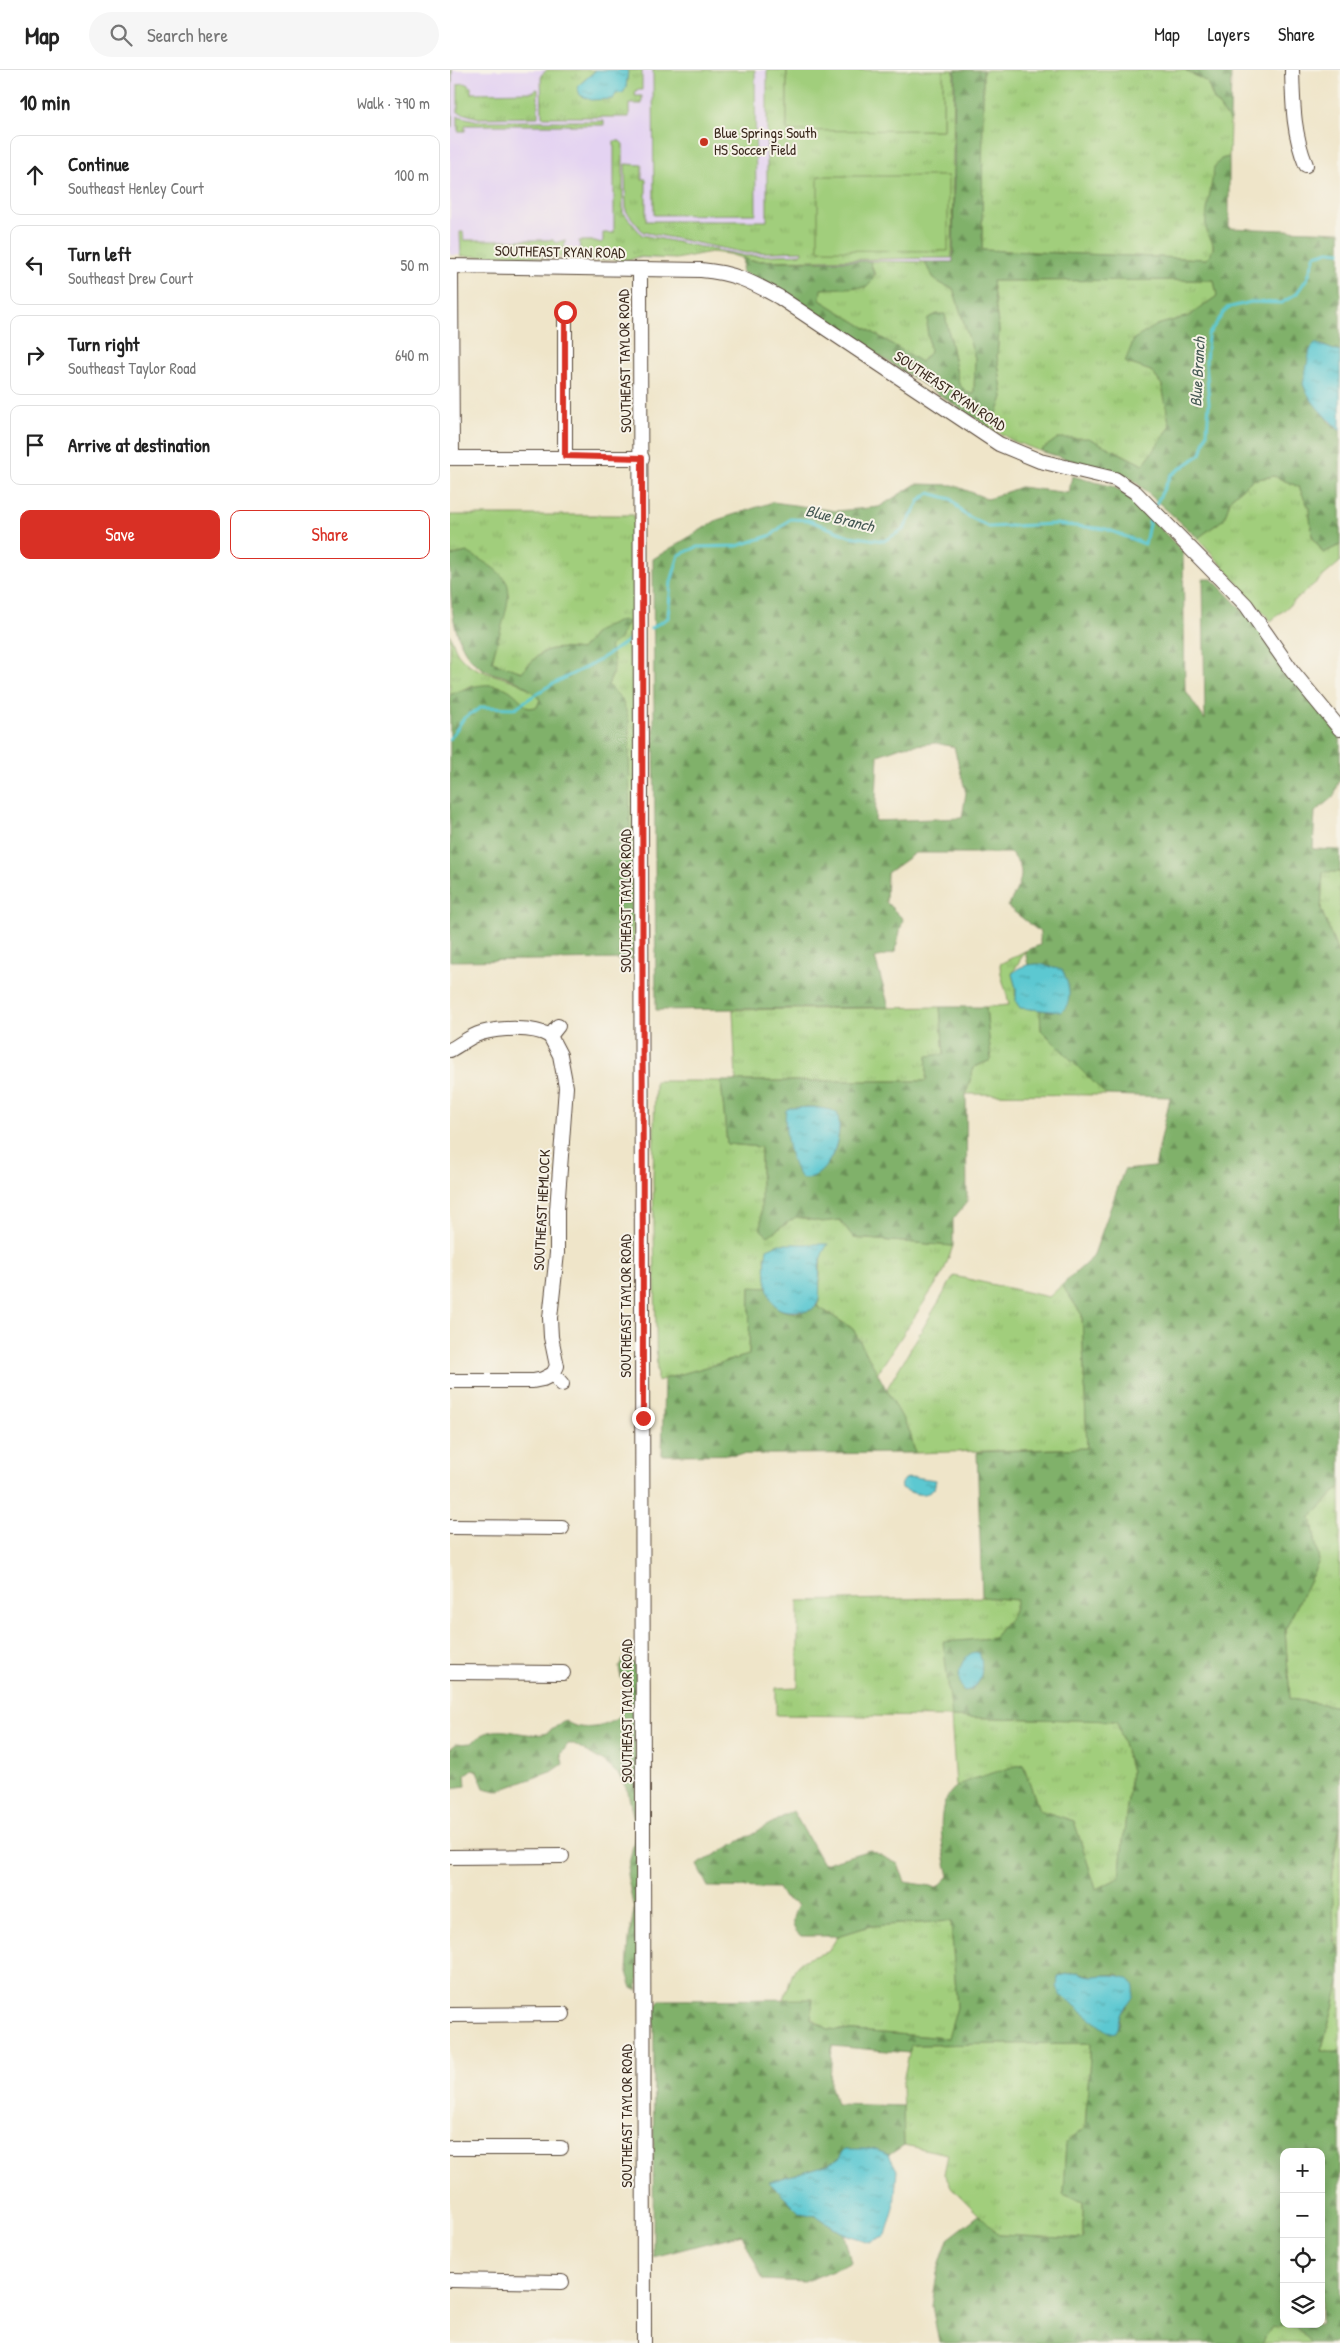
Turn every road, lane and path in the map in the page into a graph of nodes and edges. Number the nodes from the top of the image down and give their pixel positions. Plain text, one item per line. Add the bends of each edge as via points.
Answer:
1 (1292, 70) edge
2 (1306, 165) dead end
3 (450, 266) edge
4 (640, 269) junction
5 (565, 312) dead end
6 (451, 344) edge
7 (565, 456) junction
8 (451, 458) edge
9 (642, 458) junction
10 (1340, 729) edge
11 (450, 1050) edge
12 (450, 1381) edge
13 (450, 1528) edge
14 (562, 1528) dead end
15 (450, 1672) edge
16 (563, 1672) dead end
17 (562, 1856) dead end
18 (450, 1857) edge
19 (563, 2014) dead end
20 (450, 2015) edge
21 (450, 2148) edge
22 (561, 2148) dead end
23 (450, 2280) edge
24 (562, 2282) dead end
25 (644, 2343) edge

1 - 2 street via 1293,124
3 - 4 street, SOUTHEAST RYAN ROAD
3 - 6 street
4 - 9 street, SOUTHEAST TAYLOR ROAD
4 - 10 street, SOUTHEAST RYAN ROAD via 717,271 751,282 779,296 1000,444 1040,461 1115,479 1128,487 1246,605 1292,671
5 - 7 street
6 - 8 street
7 - 8 street
7 - 9 street
9 - 25 street, SOUTHEAST TAYLOR ROAD
11 - 12 street, SOUTHEAST HEMLOCK via 489,1032 554,1031 566,1087 550,1318 557,1379
13 - 14 street
15 - 16 street
17 - 18 street
19 - 20 street
21 - 22 street
23 - 24 street

